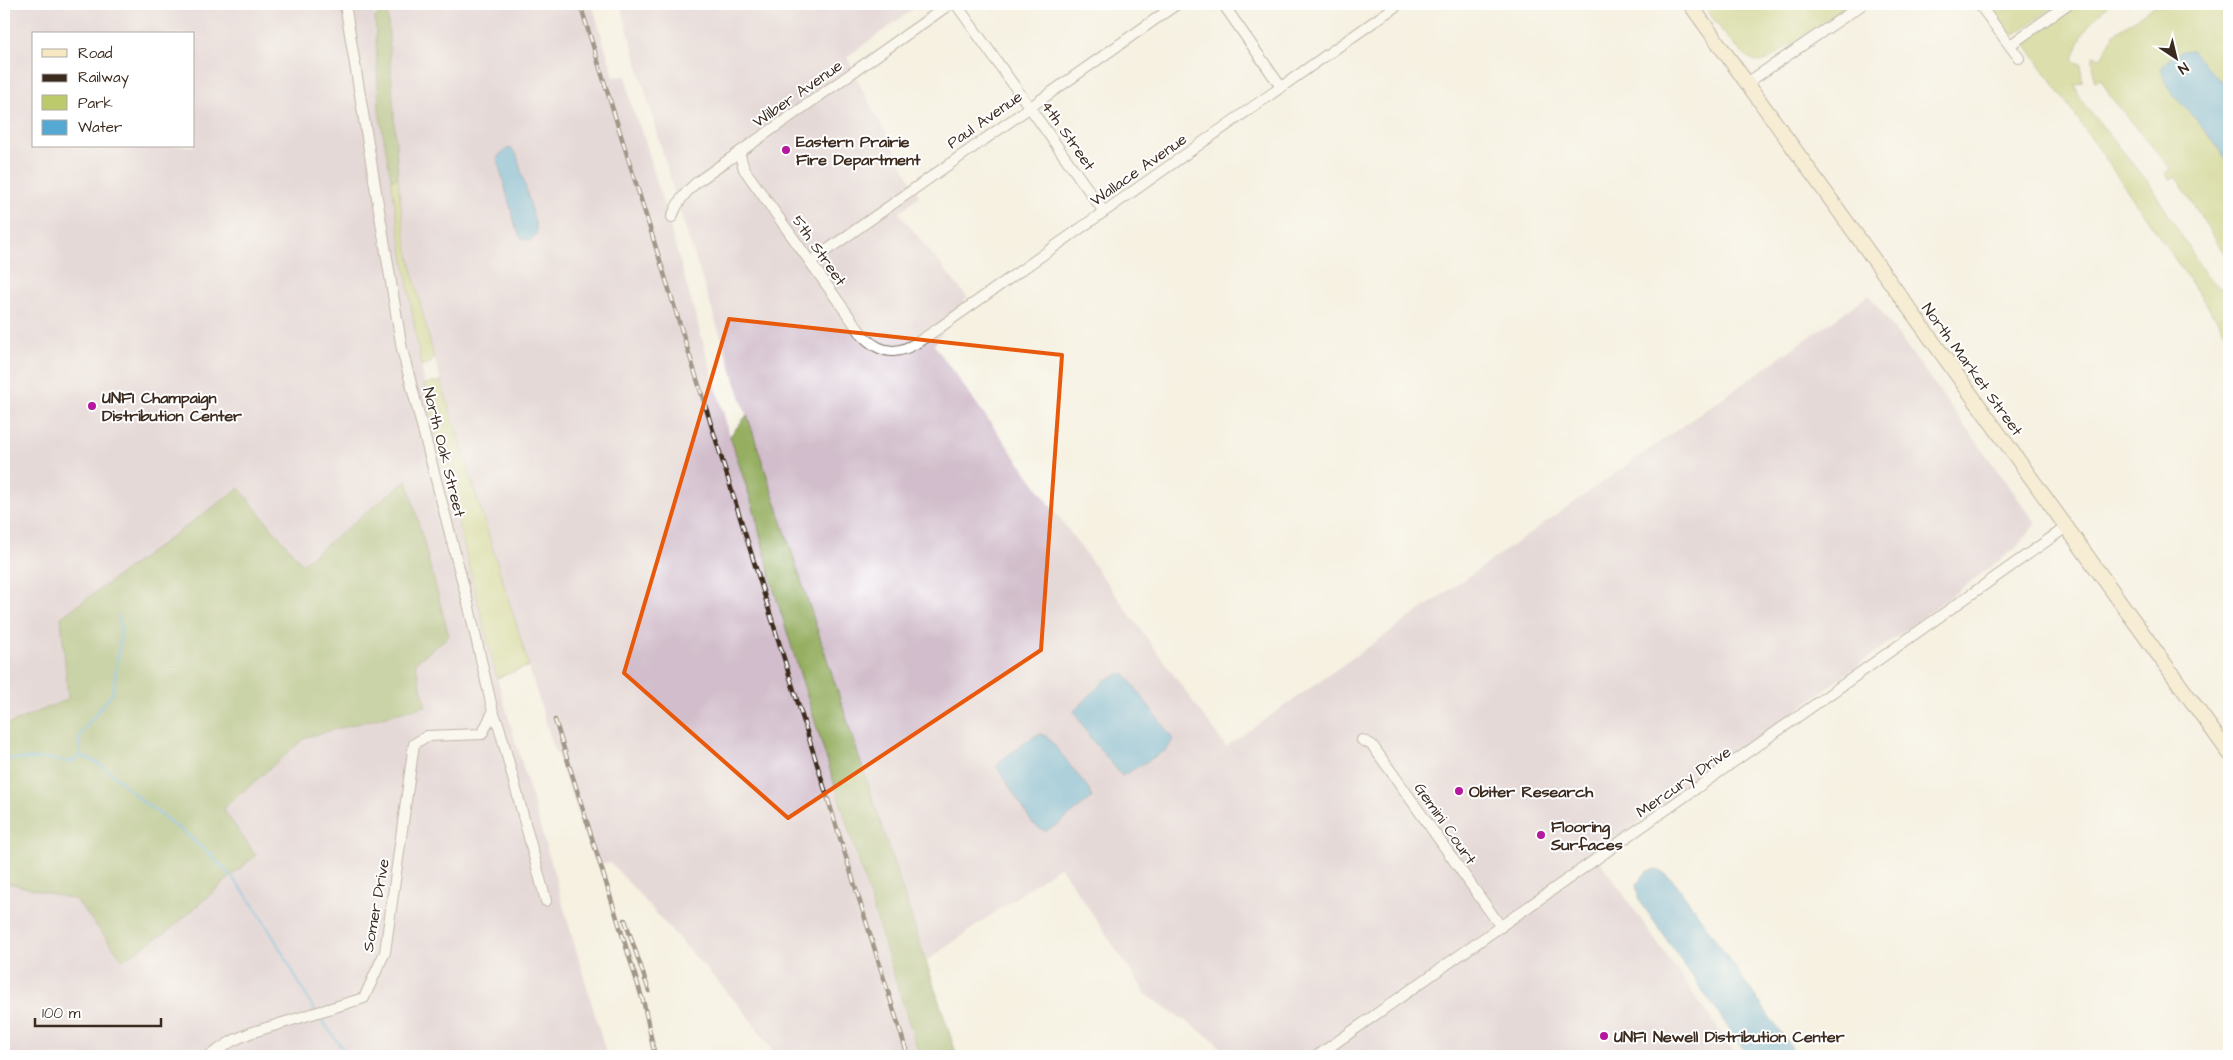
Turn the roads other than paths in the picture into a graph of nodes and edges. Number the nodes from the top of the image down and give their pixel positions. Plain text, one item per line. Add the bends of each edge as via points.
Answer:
1 (345, 4) edge
2 (950, 4) edge
3 (956, 4) edge
4 (1177, 4) edge
5 (1223, 4) edge
6 (1400, 4) edge
7 (1690, 4) edge
8 (1864, 4) edge
9 (1979, 4) edge
10 (2068, 4) edge
11 (2010, 46) junction
12 (2019, 58) dead end
13 (1747, 83) junction
14 (1281, 88) junction
15 (1030, 105) junction
16 (739, 152) junction
17 (1104, 212) junction
18 (672, 217) dead end
19 (810, 262) junction
20 (890, 352) joint
21 (2066, 528) junction
22 (493, 712) junction
23 (1362, 740) dead end
24 (2229, 753) edge
25 (546, 901) dead end
26 (1501, 928) junction
27 (209, 1056) edge
28 (1317, 1056) edge

1 - 22 street, North Oak Street via 402,349
2 - 16 street, Wilber Avenue
3 - 15 street, 4th Street
4 - 15 street, Paul Avenue
5 - 14 street
6 - 14 street, Wallace Avenue
7 - 13 main road, North Market Street
8 - 13 street
9 - 11 street
10 - 11 street
11 - 12 street
13 - 21 main road, North Market Street
14 - 17 street, Wallace Avenue
15 - 17 street, 4th Street
15 - 19 street, Paul Avenue
16 - 18 street, Wilber Avenue via 688,190 675,206
16 - 19 street, 5th Street via 744,169
17 - 20 street, Wallace Avenue via 913,345
19 - 20 street, 5th Street via 863,336 877,348
21 - 24 main road, North Market Street
21 - 26 street, Mercury Drive
22 - 25 street, North Oak Street
22 - 27 street, Somer Drive via 482,734 427,736 414,744 385,952 364,998 239,1038
23 - 26 street, Gemini Court via 1372,745
26 - 28 street, Mercury Drive

